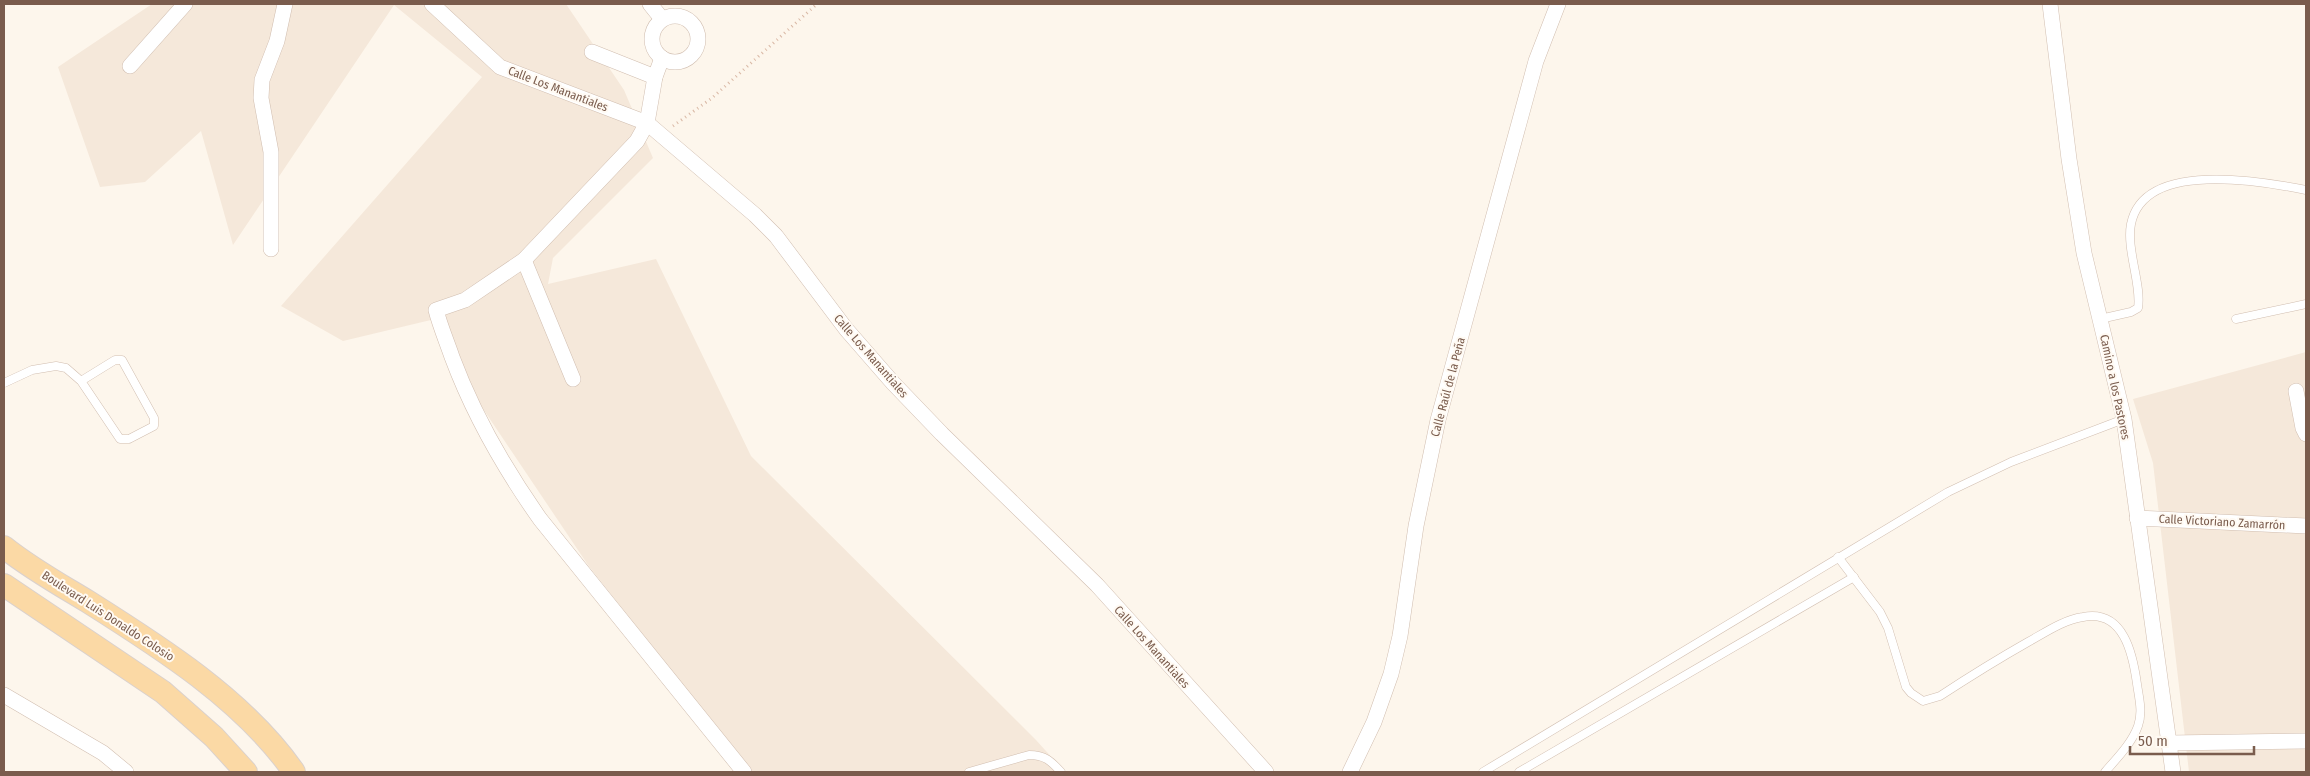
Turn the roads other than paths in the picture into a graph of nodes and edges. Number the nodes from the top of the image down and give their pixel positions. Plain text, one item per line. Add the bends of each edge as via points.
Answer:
1 (185, 4) edge
2 (285, 4) edge
3 (432, 4) edge
4 (650, 4) edge
5 (1558, 4) edge
6 (2050, 4) edge
7 (683, 10) edge
8 (662, 19) junction
9 (592, 52) dead end
10 (662, 58) junction
11 (130, 66) dead end
12 (654, 77) junction
13 (647, 123) junction
14 (2306, 190) edge
15 (271, 249) dead end
16 (524, 260) junction
17 (2306, 304) edge
18 (2100, 319) junction
19 (2236, 319) dead end
20 (573, 379) dead end
21 (81, 381) junction
22 (4, 384) edge
23 (2296, 391) dead end
24 (2124, 419) junction
25 (2306, 434) edge
26 (2137, 518) junction
27 (2306, 526) edge
28 (4, 547) edge
29 (1838, 557) junction
30 (1854, 578) junction
31 (4, 585) edge
32 (4, 695) edge
33 (2306, 741) edge
34 (2169, 743) junction
35 (126, 772) edge
36 (246, 772) edge
37 (294, 772) edge
38 (744, 772) edge
39 (969, 772) edge
40 (1061, 772) edge
41 (1266, 772) edge
42 (1350, 772) edge
43 (1483, 772) edge
44 (1519, 772) edge
45 (2105, 772) edge
46 (2173, 772) edge

1 - 11 street
2 - 15 street via 262,80 261,98 270,152
3 - 13 street, Calle Los Manantiales via 500,67
4 - 8 street
5 - 42 street, Calle Raúl de la Peña via 1536,61 1438,420 1391,674 1374,722
6 - 18 street, Camino a los Pastores via 2069,159 2084,253
7 - 8 street
7 - 10 street via 699,34 699,44 695,53 680,63
8 - 10 street via 652,34 652,43
9 - 12 street
10 - 12 street
12 - 13 street
13 - 16 street via 637,141
13 - 41 street, Calle Los Manantiales via 776,236 846,329 893,383 1098,585
14 - 18 lane via 2267,182 2183,180 2163,186 2146,198 2131,224 2138,308
16 - 20 street
16 - 38 street via 465,300 436,310 464,389 514,481 540,519
17 - 19 lane
18 - 24 street, Camino a los Pastores
21 - 21 lane via 115,360 122,360 154,418 154,426 129,439 120,439
21 - 22 lane via 66,368 56,366 32,370
23 - 25 street
24 - 26 street, Camino a los Pastores
24 - 29 lane via 2010,462 1948,492
26 - 27 street, Calle Victoriano Zamarrón
26 - 34 street, Camino a los Pastores
28 - 37 main road, Boulevard Luis Donaldo Colosio via 148,639 204,680 256,729
29 - 30 lane
29 - 43 lane
30 - 44 lane
30 - 45 lane via 1872,599 1888,628 1906,686 1911,694 1923,701 1940,696 2059,624 2084,616 2100,616 2118,627 2133,656 2141,713 2130,742
31 - 36 main road via 163,692 214,737
32 - 35 street via 103,752
33 - 34 street
34 - 46 street, Camino a los Pastores
39 - 40 lane via 1039,755 1050,760

